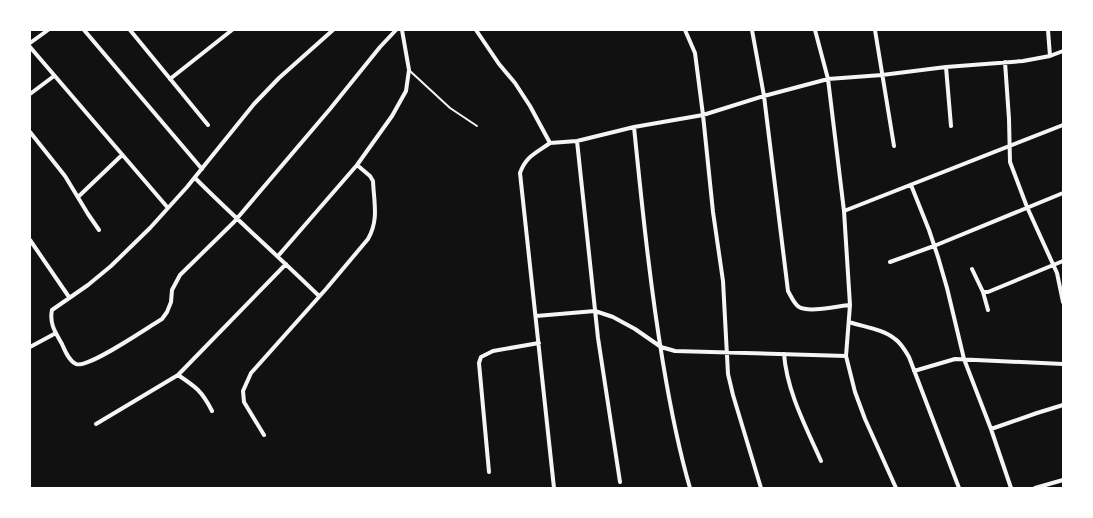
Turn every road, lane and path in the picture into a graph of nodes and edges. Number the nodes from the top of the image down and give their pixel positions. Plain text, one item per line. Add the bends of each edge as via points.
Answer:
1 (48, 30) edge
2 (84, 30) edge
3 (130, 30) edge
4 (232, 30) edge
5 (333, 30) edge
6 (396, 30) edge
7 (402, 30) edge
8 (476, 30) edge
9 (685, 30) edge
10 (752, 30) edge
11 (815, 30) edge
12 (875, 30) edge
13 (1048, 30) edge
14 (30, 43) edge
15 (30, 47) edge
16 (1063, 51) edge
17 (1050, 56) junction
18 (1005, 62) junction
19 (946, 67) junction
20 (409, 70) junction
21 (882, 75) junction
22 (54, 76) junction
23 (170, 79) junction
24 (828, 79) junction
25 (30, 94) edge
26 (764, 96) junction
27 (704, 115) junction
28 (208, 125) dead end
29 (1063, 125) edge
30 (477, 126) dead end
31 (951, 126) dead end
32 (634, 127) junction
33 (30, 132) edge
34 (577, 141) junction
35 (550, 143) junction
36 (1010, 145) junction
37 (894, 146) dead end
38 (122, 155) junction
39 (357, 165) junction
40 (202, 169) junction
41 (195, 178) junction
42 (911, 185) junction
43 (1063, 193) edge
44 (78, 197) junction
45 (1027, 207) junction
46 (168, 208) junction
47 (844, 211) junction
48 (237, 219) junction
49 (100, 230) dead end
50 (30, 240) edge
51 (934, 246) junction
52 (278, 256) junction
53 (1063, 261) edge
54 (890, 262) dead end
55 (286, 264) junction
56 (1054, 265) junction
57 (972, 269) dead end
58 (983, 292) junction
59 (319, 296) junction
60 (70, 297) junction
61 (1063, 302) edge
62 (850, 305) junction
63 (988, 310) dead end
64 (595, 311) junction
65 (536, 316) junction
66 (849, 322) junction
67 (56, 333) junction
68 (539, 343) junction
69 (30, 347) edge
70 (661, 347) junction
71 (727, 352) junction
72 (784, 354) junction
73 (846, 356) junction
74 (964, 359) junction
75 (1063, 364) edge
76 (914, 371) junction
77 (178, 375) junction
78 (1063, 405) edge
79 (212, 411) dead end
80 (96, 424) dead end
81 (991, 429) junction
82 (264, 435) dead end
83 (821, 461) dead end
84 (489, 472) dead end
85 (1063, 480) edge
86 (620, 482) dead end
87 (554, 488) edge
88 (690, 488) edge
89 (762, 488) edge
90 (896, 488) edge
91 (960, 488) edge
92 (1011, 488) edge
93 (1035, 488) edge

1 - 14 street
2 - 40 street
3 - 23 street
4 - 23 street
5 - 40 street via 254,104
6 - 48 street
7 - 20 street
8 - 35 street via 515,83
9 - 27 street via 695,53
10 - 26 street
11 - 24 street
12 - 21 street
13 - 17 street
15 - 22 street
16 - 17 street
17 - 18 street
18 - 19 street
18 - 36 street
19 - 21 street
19 - 31 street
20 - 30 lane via 450,108
20 - 39 street via 406,91 392,116
21 - 24 street
21 - 37 street
22 - 25 street
22 - 38 street
23 - 28 street
24 - 26 street
24 - 47 street
26 - 27 street
26 - 62 street via 788,291 799,307 810,310
27 - 32 street
27 - 71 street via 713,212 723,281
29 - 36 street
32 - 34 street
32 - 70 street via 653,302
33 - 44 street via 65,176
34 - 35 street
34 - 64 street
35 - 65 street via 524,163 520,173
36 - 42 street
36 - 45 street via 1010,162
38 - 44 street
38 - 46 street
39 - 52 street
39 - 59 street via 373,181 373,230
40 - 41 street
41 - 46 street
41 - 48 street
42 - 47 street
42 - 51 street
43 - 45 street
44 - 49 street via 92,222
45 - 51 street
45 - 56 street
46 - 60 street via 111,266
47 - 62 street
48 - 52 street
48 - 67 street via 180,275 172,290 168,312 162,319 96,360 81,365 70,360
50 - 60 street
51 - 54 street
51 - 74 street
52 - 55 street
53 - 56 street
55 - 59 street
55 - 77 street
56 - 58 street
56 - 61 street
57 - 58 street
58 - 63 street
59 - 82 street via 251,373 243,391 244,402
60 - 67 street via 52,310 50,318
62 - 66 street
64 - 65 street
64 - 70 street via 613,317
64 - 86 street
65 - 68 street
66 - 73 street
66 - 76 street via 895,338 902,346
67 - 69 street
68 - 84 street via 493,350 481,357 479,363
68 - 87 street
70 - 71 street via 675,351
70 - 88 street via 671,408
71 - 72 street
71 - 89 street via 732,395
72 - 73 street
72 - 83 street via 792,391
73 - 90 street via 865,419
74 - 75 street
74 - 76 street via 955,359
74 - 81 street
76 - 91 street
77 - 79 street via 195,386 205,397
77 - 80 street
78 - 81 street
81 - 92 street
85 - 93 street

